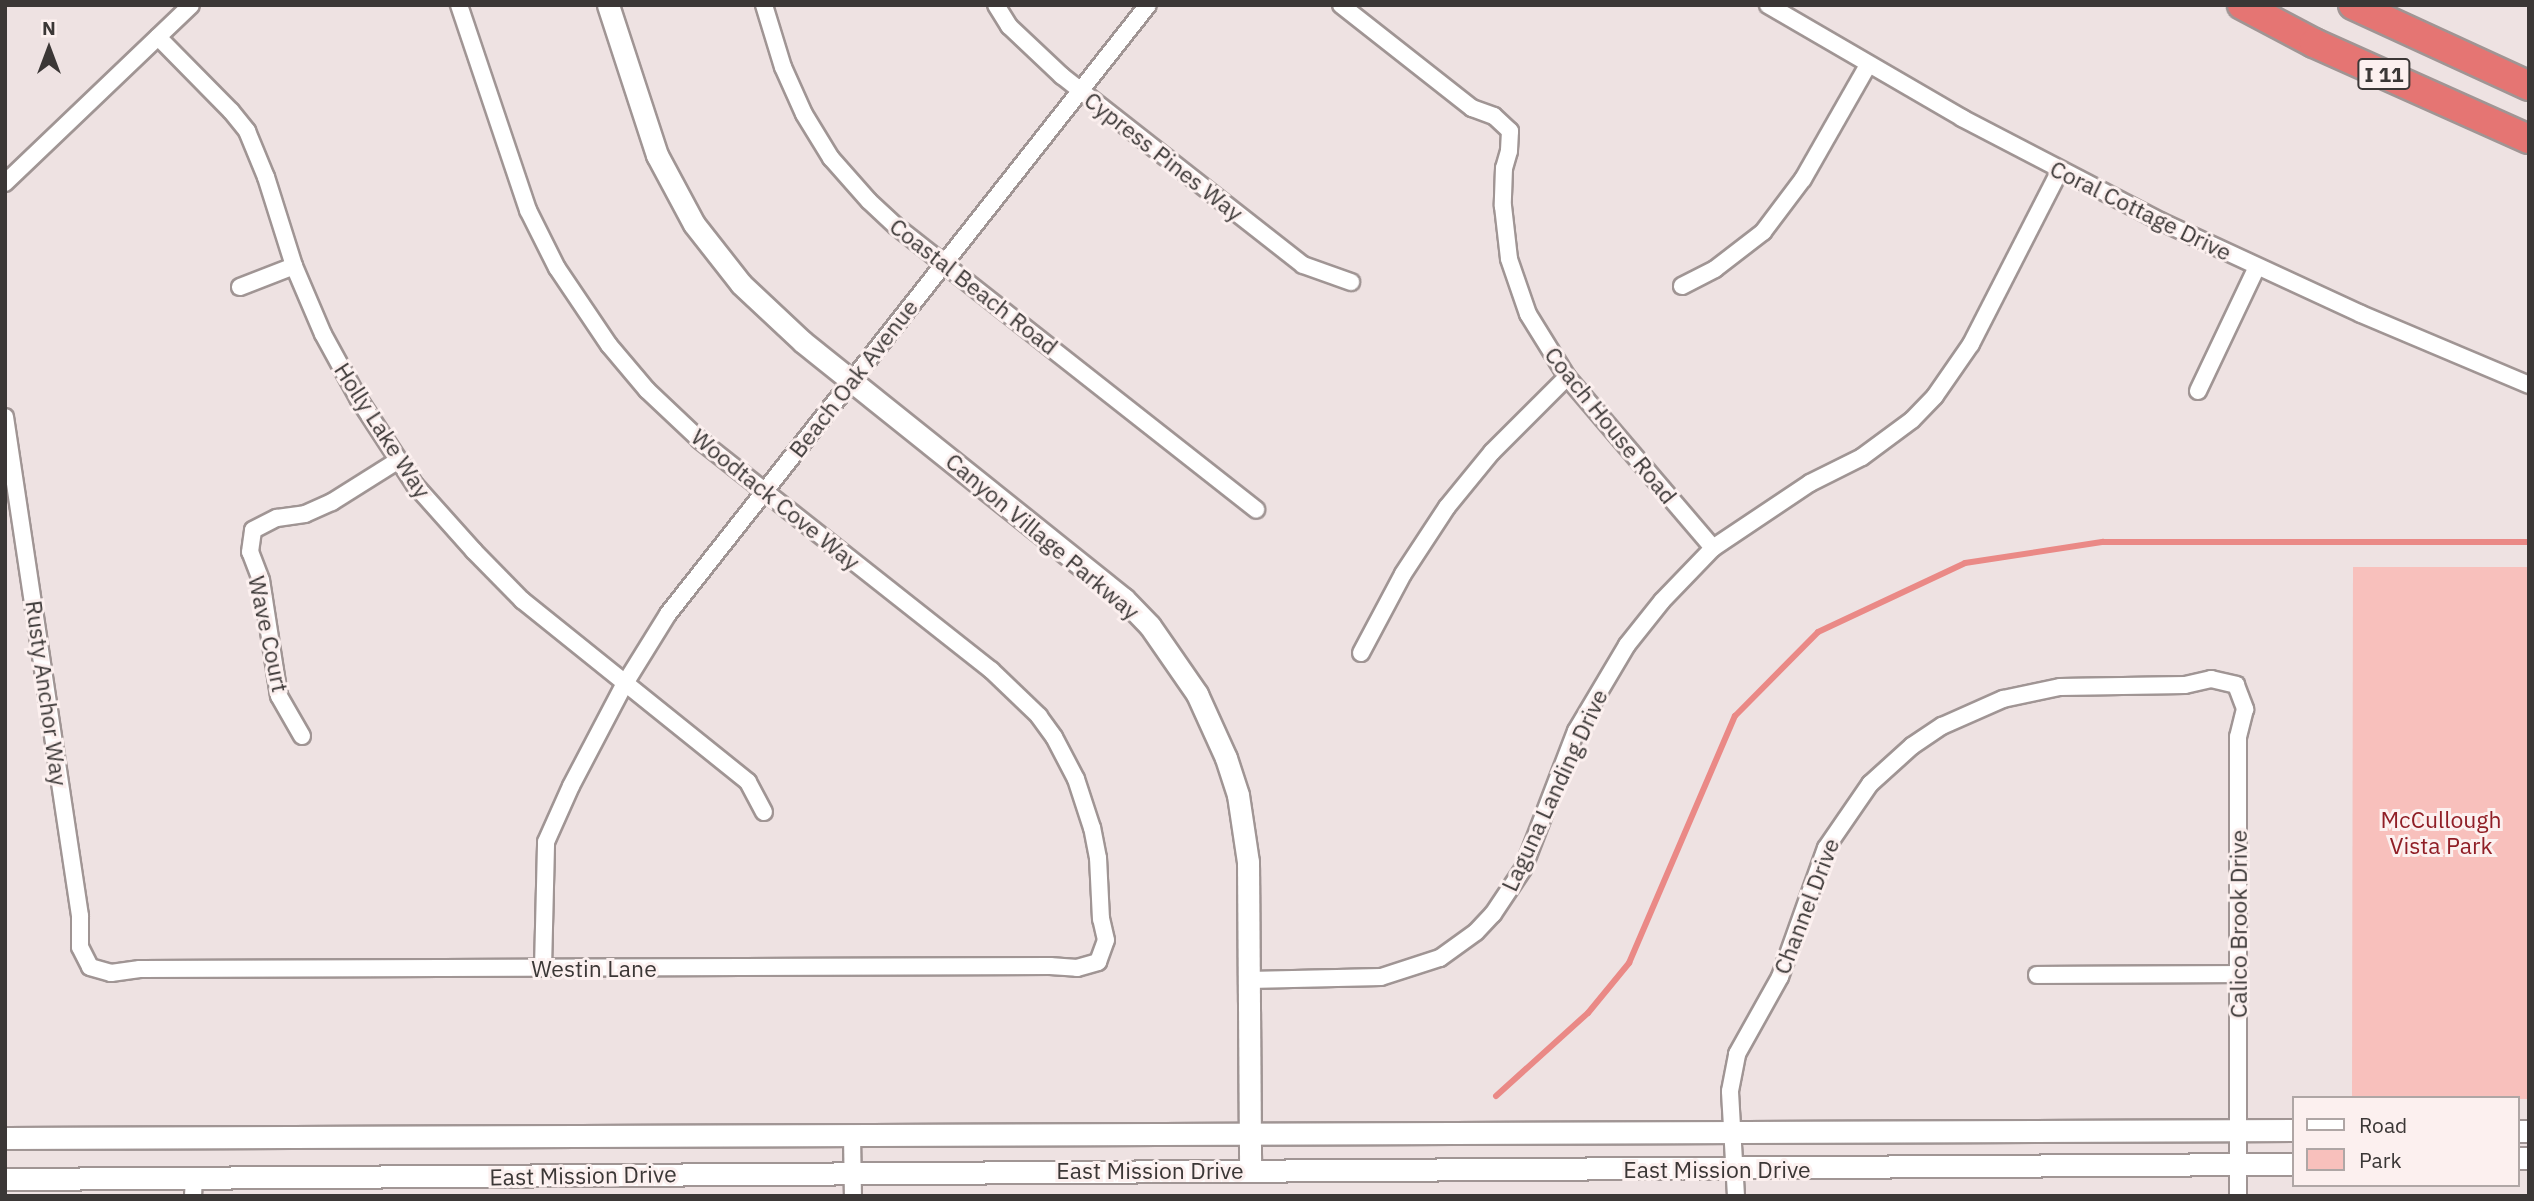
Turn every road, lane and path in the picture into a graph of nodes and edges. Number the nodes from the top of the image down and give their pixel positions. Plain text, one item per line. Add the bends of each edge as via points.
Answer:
1 (191, 5) edge
2 (459, 5) edge
3 (608, 5) edge
4 (764, 5) edge
5 (996, 5) edge
6 (1148, 5) edge
7 (1341, 5) edge
8 (1768, 5) edge
9 (2242, 5) edge
10 (2353, 5) edge
11 (158, 37) junction
12 (1868, 65) junction
13 (2529, 86) edge
14 (1081, 91) junction
15 (2529, 139) edge
16 (2060, 170) junction
17 (5, 183) edge
18 (944, 262) junction
19 (294, 266) junction
20 (2257, 267) junction
21 (1351, 282) dead end
22 (1682, 286) dead end
23 (240, 287) dead end
24 (1567, 377) junction
25 (851, 382) junction
26 (2529, 385) edge
27 (2199, 391) dead end
28 (5, 417) edge
29 (397, 461) junction
30 (764, 492) junction
31 (1256, 509) dead end
32 (1713, 548) junction
33 (1361, 653) dead end
34 (624, 685) junction
35 (2236, 685) joint
36 (302, 736) dead end
37 (764, 812) dead end
38 (1098, 962) joint
39 (90, 967) joint
40 (543, 968) junction
41 (2238, 974) junction
42 (2037, 975) dead end
43 (1250, 980) junction
44 (1731, 1130) junction
45 (2238, 1130) junction
46 (2292, 1130) edge
47 (1250, 1134) junction
48 (852, 1135) junction
49 (5, 1138) edge
50 (2292, 1164) edge
51 (2238, 1166) junction
52 (1250, 1169) junction
53 (1736, 1169) junction
54 (853, 1172) junction
55 (5, 1179) edge
56 (194, 1188) edge
57 (853, 1196) edge
58 (1736, 1196) edge
59 (2238, 1196) edge

1 - 11 street
2 - 30 street, Woodtack Cove Way via 516,181 557,268 602,336 648,390
3 - 25 street, Canyon Village Parkway via 657,155 694,224 768,312
4 - 18 street, Coastal Beach Road via 795,94 831,158 897,227
5 - 14 street, Cypress Pines Way via 1025,43
6 - 14 street, Beach Oak Avenue
7 - 24 street, Coach House Road via 1472,108 1494,116 1510,131 1503,206 1510,259 1528,314
8 - 12 street, Coral Cottage Drive
9 - 15 highway, I 11 via 2314,43
10 - 13 highway, I 11
11 - 17 street
11 - 19 street, Holly Lake Way via 247,131
12 - 16 street, Coral Cottage Drive
12 - 22 street via 1777,216 1740,253
14 - 18 street, Beach Oak Avenue
14 - 21 street, Cypress Pines Way via 1303,265
16 - 20 street, Coral Cottage Drive
16 - 32 street, Laguna Landing Drive via 1971,344 1935,396 1912,421 1862,457 1810,483
18 - 25 street, Beach Oak Avenue
18 - 31 street, Coastal Beach Road
19 - 23 street
19 - 29 street, Holly Lake Way via 338,363
20 - 26 street, Coral Cottage Drive
20 - 27 street
24 - 32 street, Coach House Road
24 - 33 street via 1492,452 1447,507 1403,574
25 - 30 street, Beach Oak Avenue
25 - 43 street, Canyon Village Parkway via 1088,567 1150,626 1178,663 1212,725 1238,795 1248,862
28 - 39 street, Rusty Anchor Way via 80,916 80,947
29 - 34 street, Holly Lake Way via 494,573
29 - 36 street, Wave Court via 332,502 253,530 250,552 261,580 279,696
30 - 34 street, Beach Oak Avenue via 668,614
30 - 38 street, Woodtack Cove Way via 991,670 1038,716 1071,769 1092,828 1106,940
32 - 43 street, Laguna Landing Drive via 1662,601 1608,673 1567,750 1523,869 1476,932 1440,958 1381,977
34 - 37 street, Holly Lake Way via 748,782
34 - 40 street, Beach Oak Avenue via 546,842
35 - 41 street, Calico Brook Drive via 2245,709 2238,737
35 - 44 street, Channel Drive via 2211,679 2185,685 2034,690 1964,714 1890,764 1852,807 1826,848 1780,977 1737,1054 1730,1091
38 - 40 street, Westin Lane via 1077,968
39 - 40 street, Westin Lane via 111,973 140,969
41 - 42 street
41 - 45 street, Calico Brook Drive
43 - 47 street, Canyon Village Parkway
44 - 45 street, East Mission Drive
44 - 47 street, East Mission Drive
44 - 53 street, Channel Drive
45 - 46 street, East Mission Drive
45 - 51 street, Calico Brook Drive
47 - 48 street, East Mission Drive
47 - 52 street, Canyon Village Parkway
48 - 49 street, East Mission Drive
48 - 54 street
50 - 51 street, East Mission Drive
51 - 53 street, East Mission Drive
51 - 59 street, Calico Brook Drive
52 - 53 street, East Mission Drive
52 - 54 street, East Mission Drive
53 - 58 street, Channel Drive
54 - 56 street, East Mission Drive
54 - 57 street
55 - 56 street, East Mission Drive

